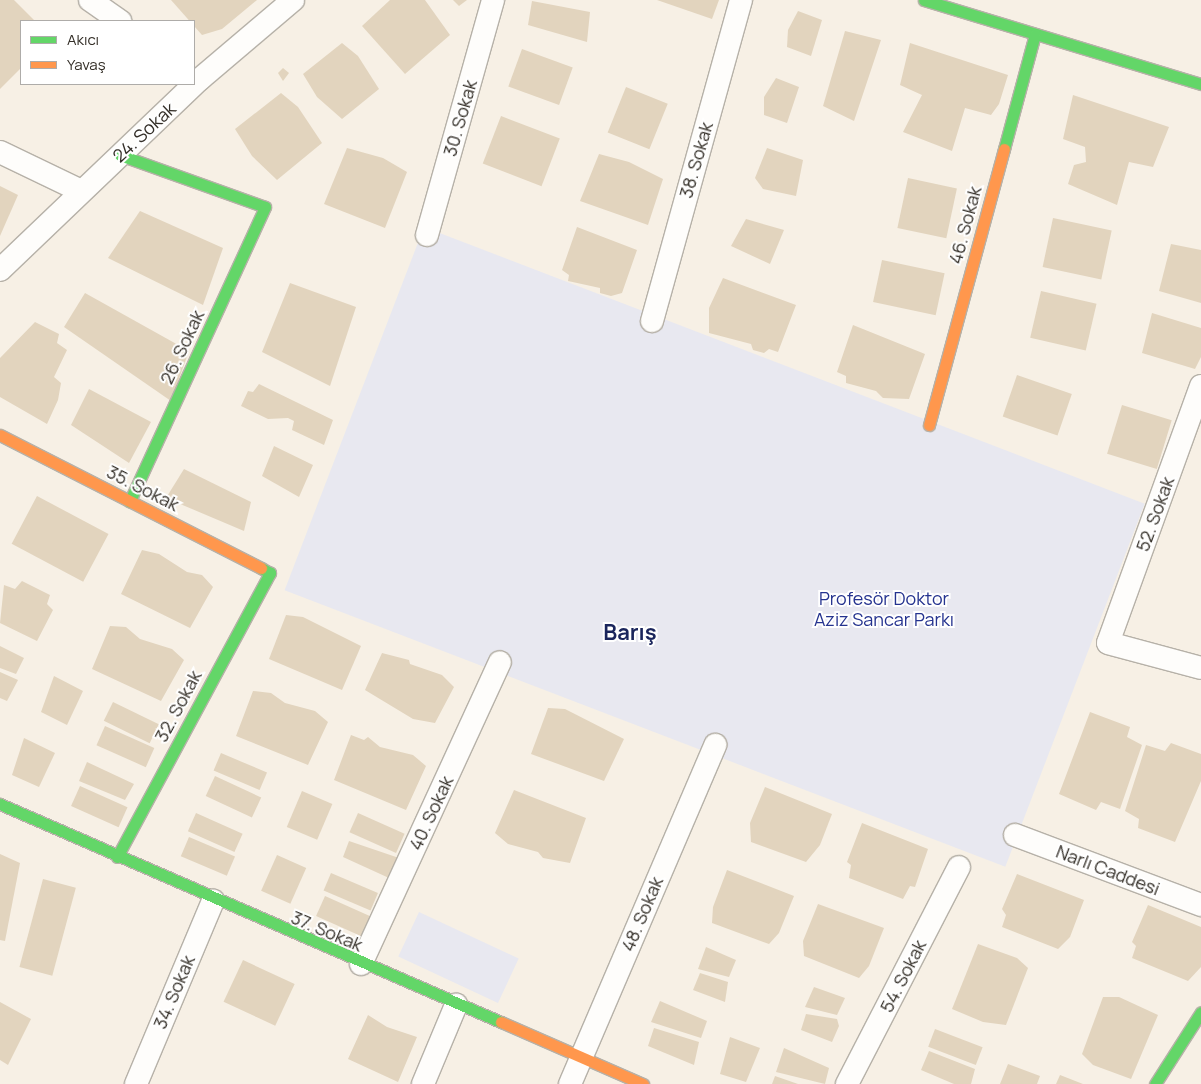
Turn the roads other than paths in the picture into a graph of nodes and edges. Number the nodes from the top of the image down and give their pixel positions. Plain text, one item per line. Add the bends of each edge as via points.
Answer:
1 (90, 0) edge
2 (294, 0) edge
3 (493, 0) edge
4 (741, 0) edge
5 (924, 0) edge
6 (119, 20) edge
7 (1035, 34) junction
8 (197, 76) edge
9 (1201, 84) edge
10 (188, 85) edge
11 (0, 152) edge
12 (120, 155) junction
13 (81, 191) junction
14 (427, 235) dead end
15 (0, 270) edge
16 (652, 321) dead end
17 (1200, 394) edge
18 (929, 425) dead end
19 (0, 437) edge
20 (130, 501) junction
21 (270, 573) joint
22 (500, 662) dead end
23 (1201, 668) edge
24 (715, 745) dead end
25 (0, 804) edge
26 (1015, 835) dead end
27 (117, 857) junction
28 (959, 867) dead end
29 (213, 901) junction
30 (1201, 905) edge
31 (361, 964) junction
32 (456, 1005) junction
33 (1201, 1012) edge
34 (580, 1058) junction
35 (136, 1084) edge
36 (423, 1084) edge
37 (570, 1084) edge
38 (643, 1084) edge
39 (847, 1084) edge
40 (1155, 1084) edge

1 - 6 street
2 - 8 street, 24. Sokak
3 - 14 street, 30. Sokak
4 - 16 street, 38. Sokak
5 - 7 street
7 - 9 street
7 - 18 street, 46. Sokak
10 - 12 street, 24. Sokak
11 - 13 street
12 - 13 street, 24. Sokak
12 - 20 street, 26. Sokak via 265,207
13 - 15 street, 24. Sokak
17 - 23 street, 52. Sokak via 1108,643
19 - 20 street, 35. Sokak
20 - 21 street, 35. Sokak
21 - 27 street, 32. Sokak
22 - 31 street, 40. Sokak
24 - 34 street, 48. Sokak
25 - 27 street, 37. Sokak
26 - 30 street, Narlı Caddesi
27 - 29 street, 37. Sokak
28 - 39 street, 54. Sokak
29 - 31 street, 37. Sokak
29 - 35 street, 34. Sokak
31 - 32 street, 37. Sokak
32 - 34 street, 37. Sokak
32 - 36 street
33 - 40 street
34 - 37 street, 48. Sokak
34 - 38 street, 37. Sokak

